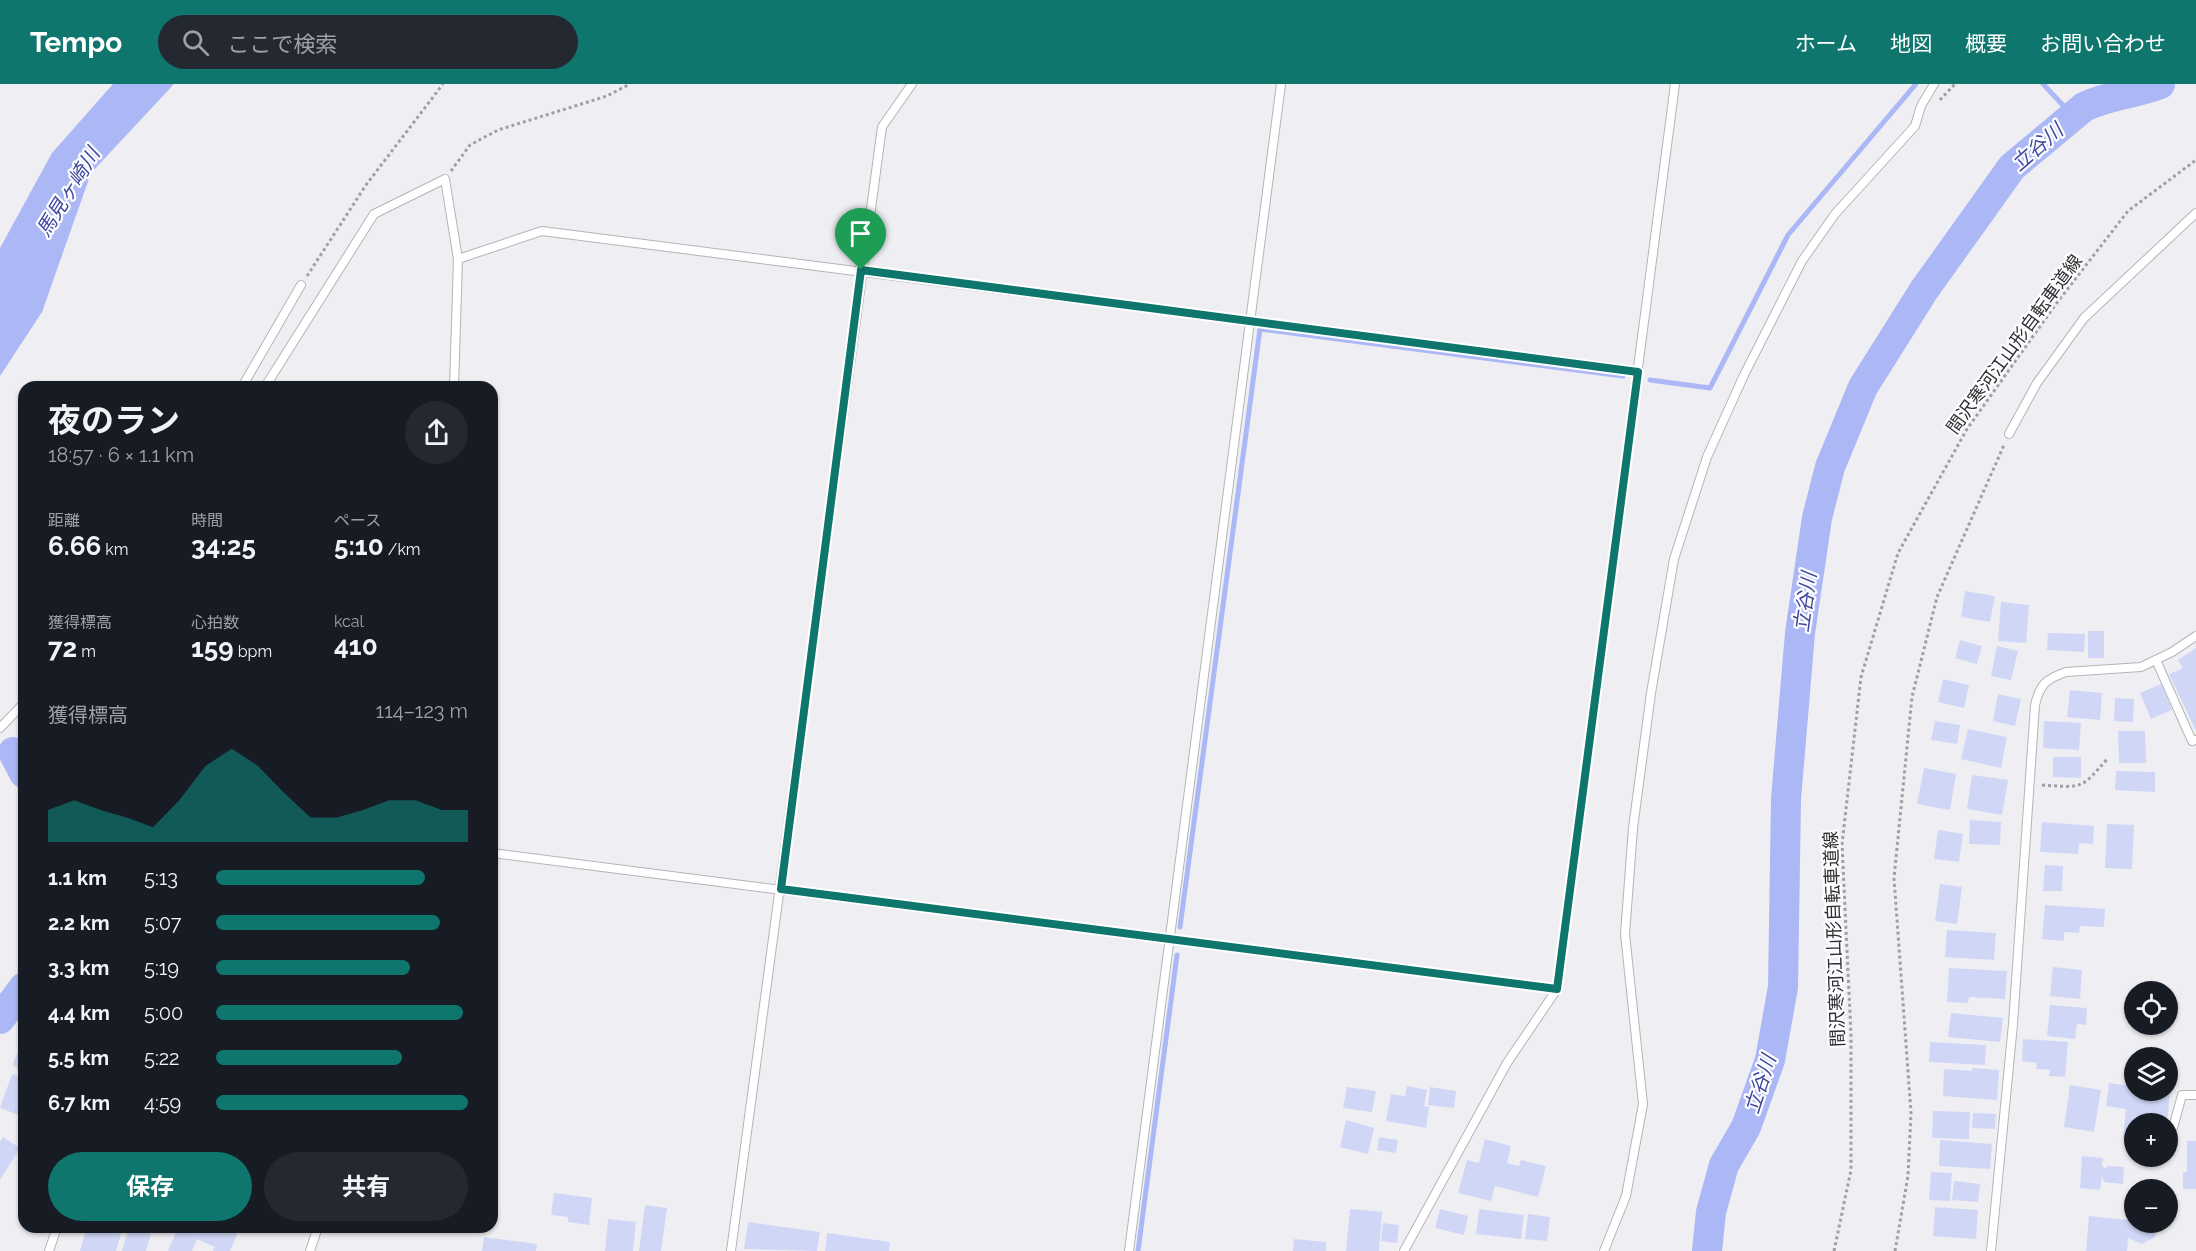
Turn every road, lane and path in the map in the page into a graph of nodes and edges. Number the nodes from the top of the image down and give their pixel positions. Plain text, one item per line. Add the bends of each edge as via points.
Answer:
1 (443, 84) edge
2 (630, 84) edge
3 (912, 84) edge
4 (1281, 84) edge
5 (1675, 84) edge
6 (1934, 84) edge
7 (2196, 160) edge
8 (445, 180) junction
9 (2196, 213) edge
10 (458, 259) junction
11 (861, 270) junction
12 (301, 285) joint
13 (1250, 320) junction
14 (1638, 372) junction
15 (245, 381) edge
16 (269, 381) edge
17 (454, 381) edge
18 (2009, 434) joint
19 (2196, 636) edge
20 (2157, 660) junction
21 (18, 709) edge
22 (0, 728) edge
23 (2196, 740) edge
24 (2108, 758) dead end
25 (2028, 784) junction
26 (498, 854) edge
27 (781, 889) junction
28 (1169, 940) junction
29 (1557, 989) junction
30 (2196, 1095) edge
31 (2177, 1113) edge
32 (55, 1233) edge
33 (316, 1233) edge
34 (49, 1251) edge
35 (310, 1251) edge
36 (731, 1251) edge
37 (1129, 1251) edge
38 (1404, 1251) edge
39 (1604, 1251) edge
40 (1834, 1251) edge
41 (1895, 1251) edge
42 (1991, 1251) edge

1 - 12 path via 366,185
2 - 8 path via 607,96 498,130 470,145
3 - 11 lane via 882,128
4 - 13 lane
5 - 14 lane
6 - 39 lane via 1915,126 1835,214 1802,261 1707,457 1674,559 1633,828 1625,934 1642,1104 1626,1196
7 - 40 path, 間沢寒河江山形自転車道線 via 2128,211 2056,304 1966,429 1898,553 1861,676 1842,844 1851,1035 1851,1170
8 - 10 lane
8 - 16 lane via 374,214
9 - 18 lane via 2084,318 2037,383
10 - 11 lane via 542,231
10 - 17 lane
11 - 13 lane
11 - 27 lane
12 - 15 lane
13 - 14 lane
13 - 28 lane
14 - 29 lane
18 - 41 path via 1937,597 1912,697 1894,878 1911,1113 1908,1176
19 - 20 lane
20 - 23 lane via 2192,741
20 - 25 lane via 2141,667 2066,672 2046,682 2039,689 2035,705
21 - 22 lane
24 - 25 path via 2086,784 2077,788
25 - 42 lane via 2013,1024
26 - 27 lane
27 - 28 lane
27 - 36 lane
28 - 29 lane
28 - 37 lane
29 - 38 lane via 1507,1063
30 - 31 lane via 2182,1095
32 - 34 lane
33 - 35 lane

